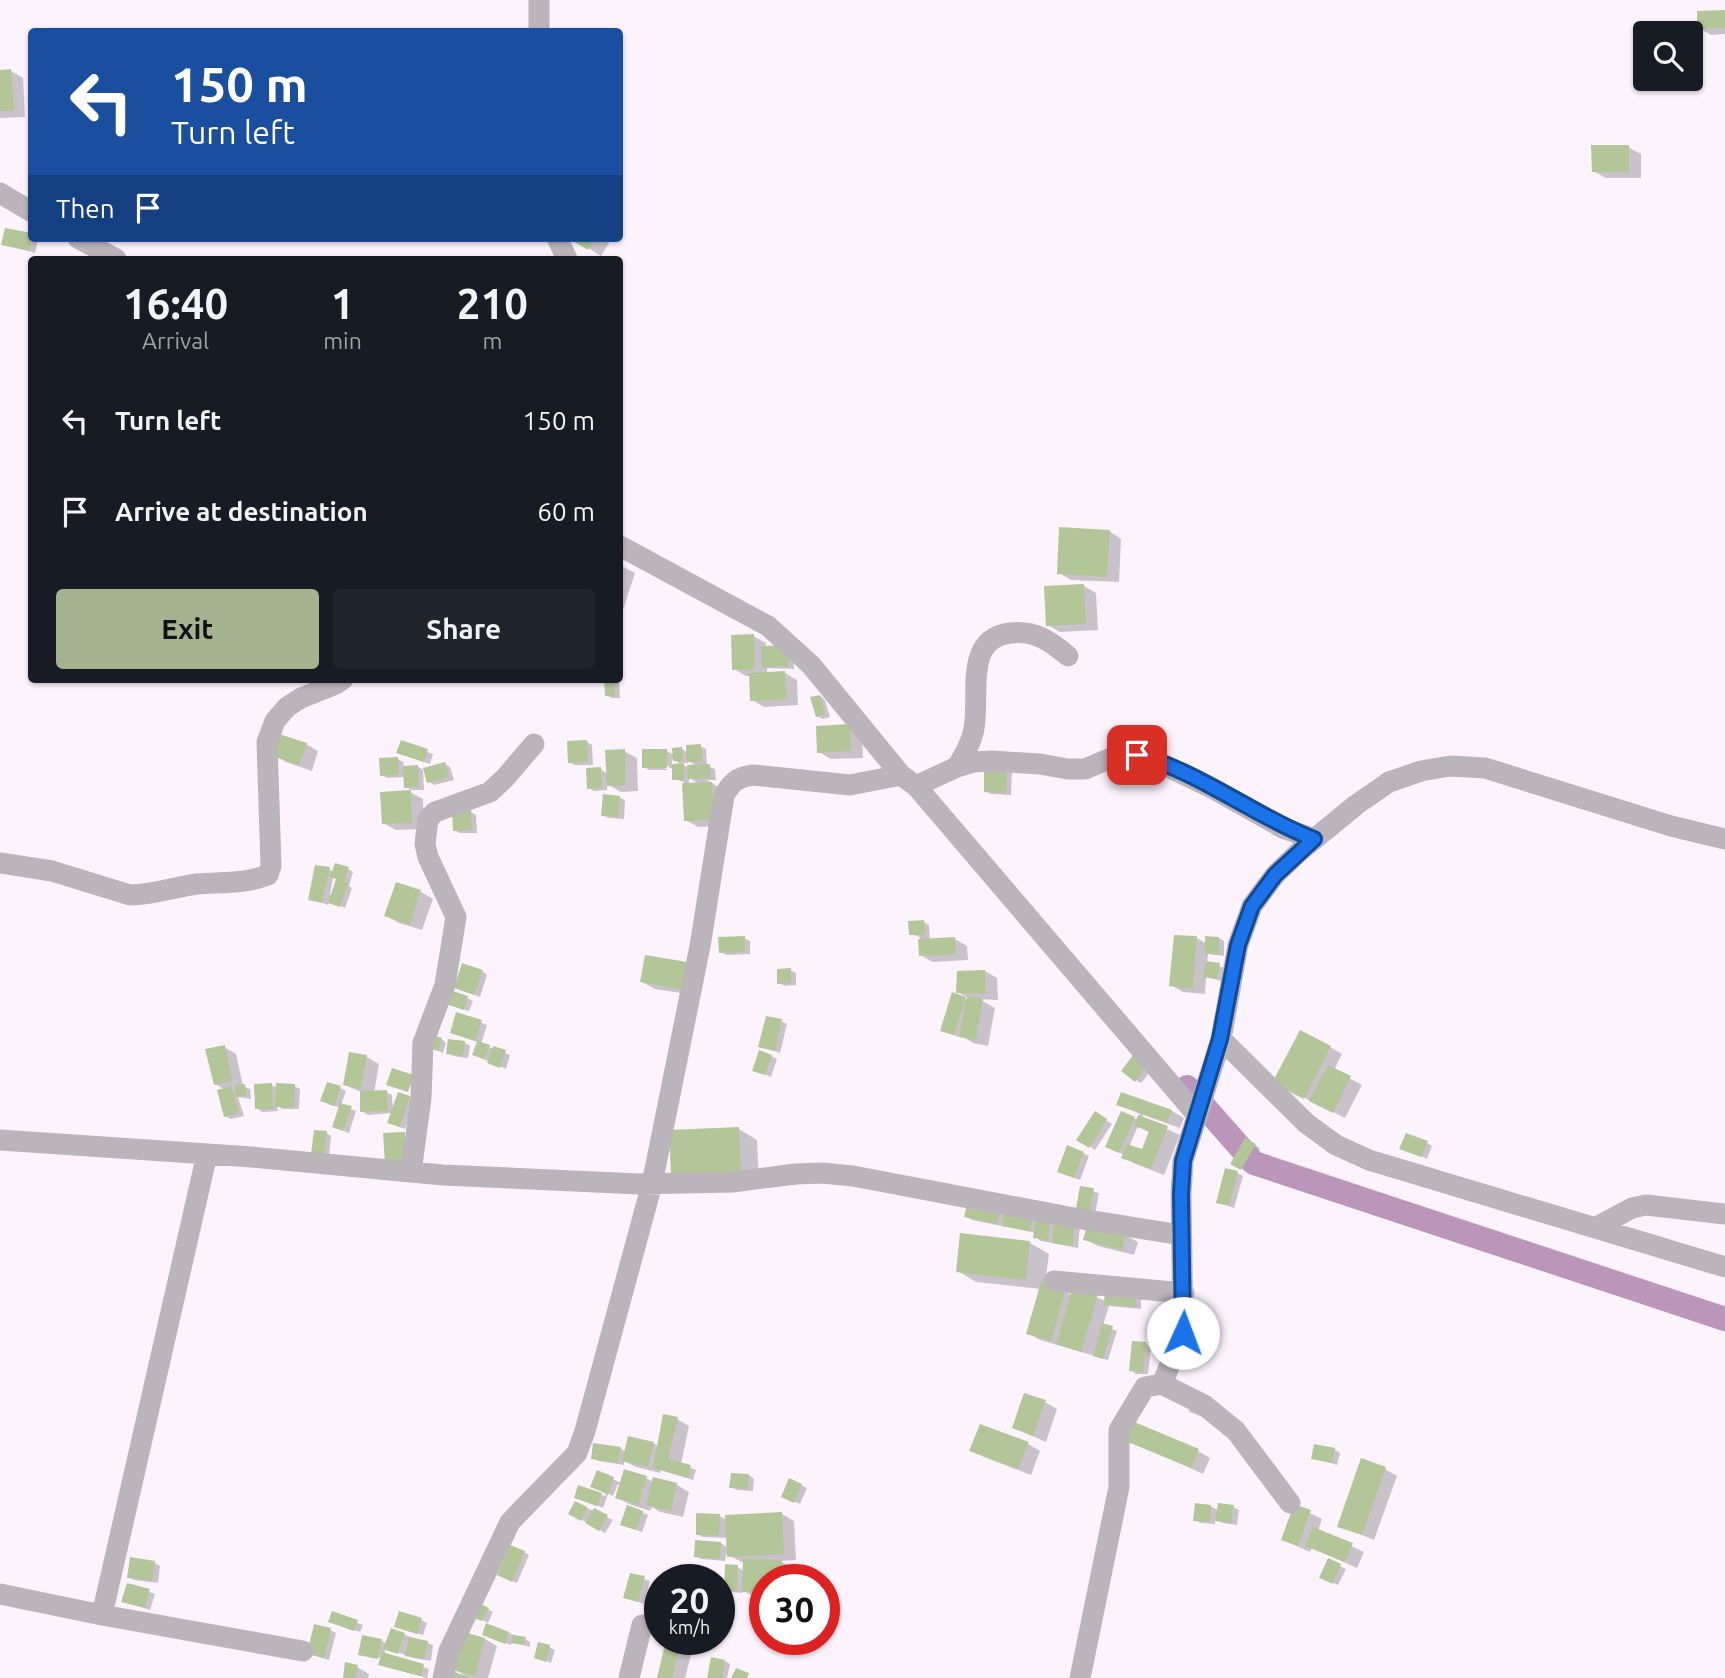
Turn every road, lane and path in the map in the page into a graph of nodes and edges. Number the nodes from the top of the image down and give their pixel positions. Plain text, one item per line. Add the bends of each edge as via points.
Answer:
1 (539, 0) edge
2 (539, 28) edge
3 (0, 194) edge
4 (28, 210) edge
5 (85, 242) edge
6 (111, 256) edge
7 (623, 548) edge
8 (1068, 656) dead end
9 (337, 683) edge
10 (534, 744) dead end
11 (929, 777) junction
12 (1314, 839) junction
13 (1725, 839) edge
14 (0, 863) edge
15 (1218, 1046) junction
16 (1197, 1115) junction
17 (0, 1140) edge
18 (207, 1154) junction
19 (411, 1172) junction
20 (652, 1184) junction
21 (1725, 1214) edge
22 (1595, 1228) junction
23 (1181, 1235) junction
24 (1725, 1267) edge
25 (1054, 1280) dead end
26 (1184, 1293) junction
27 (1162, 1384) junction
28 (1290, 1503) dead end
29 (0, 1594) edge
30 (102, 1615) junction
31 (642, 1625) dead end
32 (303, 1651) dead end
33 (443, 1678) edge
34 (629, 1678) edge
35 (1080, 1678) edge

1 - 2 street
3 - 4 street
5 - 6 street
7 - 11 street via 768,626
8 - 11 street via 1035,634 1019,632 993,638 977,667 974,733
9 - 14 street via 287,707 267,742 268,875 240,883 198,884 130,895 52,871
10 - 19 street via 490,792 435,812 428,819 428,857 456,917 446,985 423,1043
11 - 12 street via 974,762 1085,769 1116,756 1137,755
11 - 16 street
11 - 20 street via 850,785 753,775 729,785
12 - 13 street via 1389,782 1450,766 1485,768
12 - 15 street via 1275,875 1252,906 1238,945
15 - 16 street
15 - 22 street via 1336,1145 1369,1160
16 - 23 street via 1183,1161
17 - 18 street
18 - 19 street
18 - 30 street
19 - 20 street
20 - 23 street via 822,1173
20 - 33 street via 577,1453 510,1522 449,1651
21 - 22 street via 1646,1205
22 - 24 street
23 - 26 street
25 - 26 street
26 - 27 street via 1183,1333
27 - 28 street via 1204,1405 1236,1430
27 - 35 street via 1145,1387 1119,1430 1119,1487
29 - 30 street
30 - 32 street
31 - 34 street

